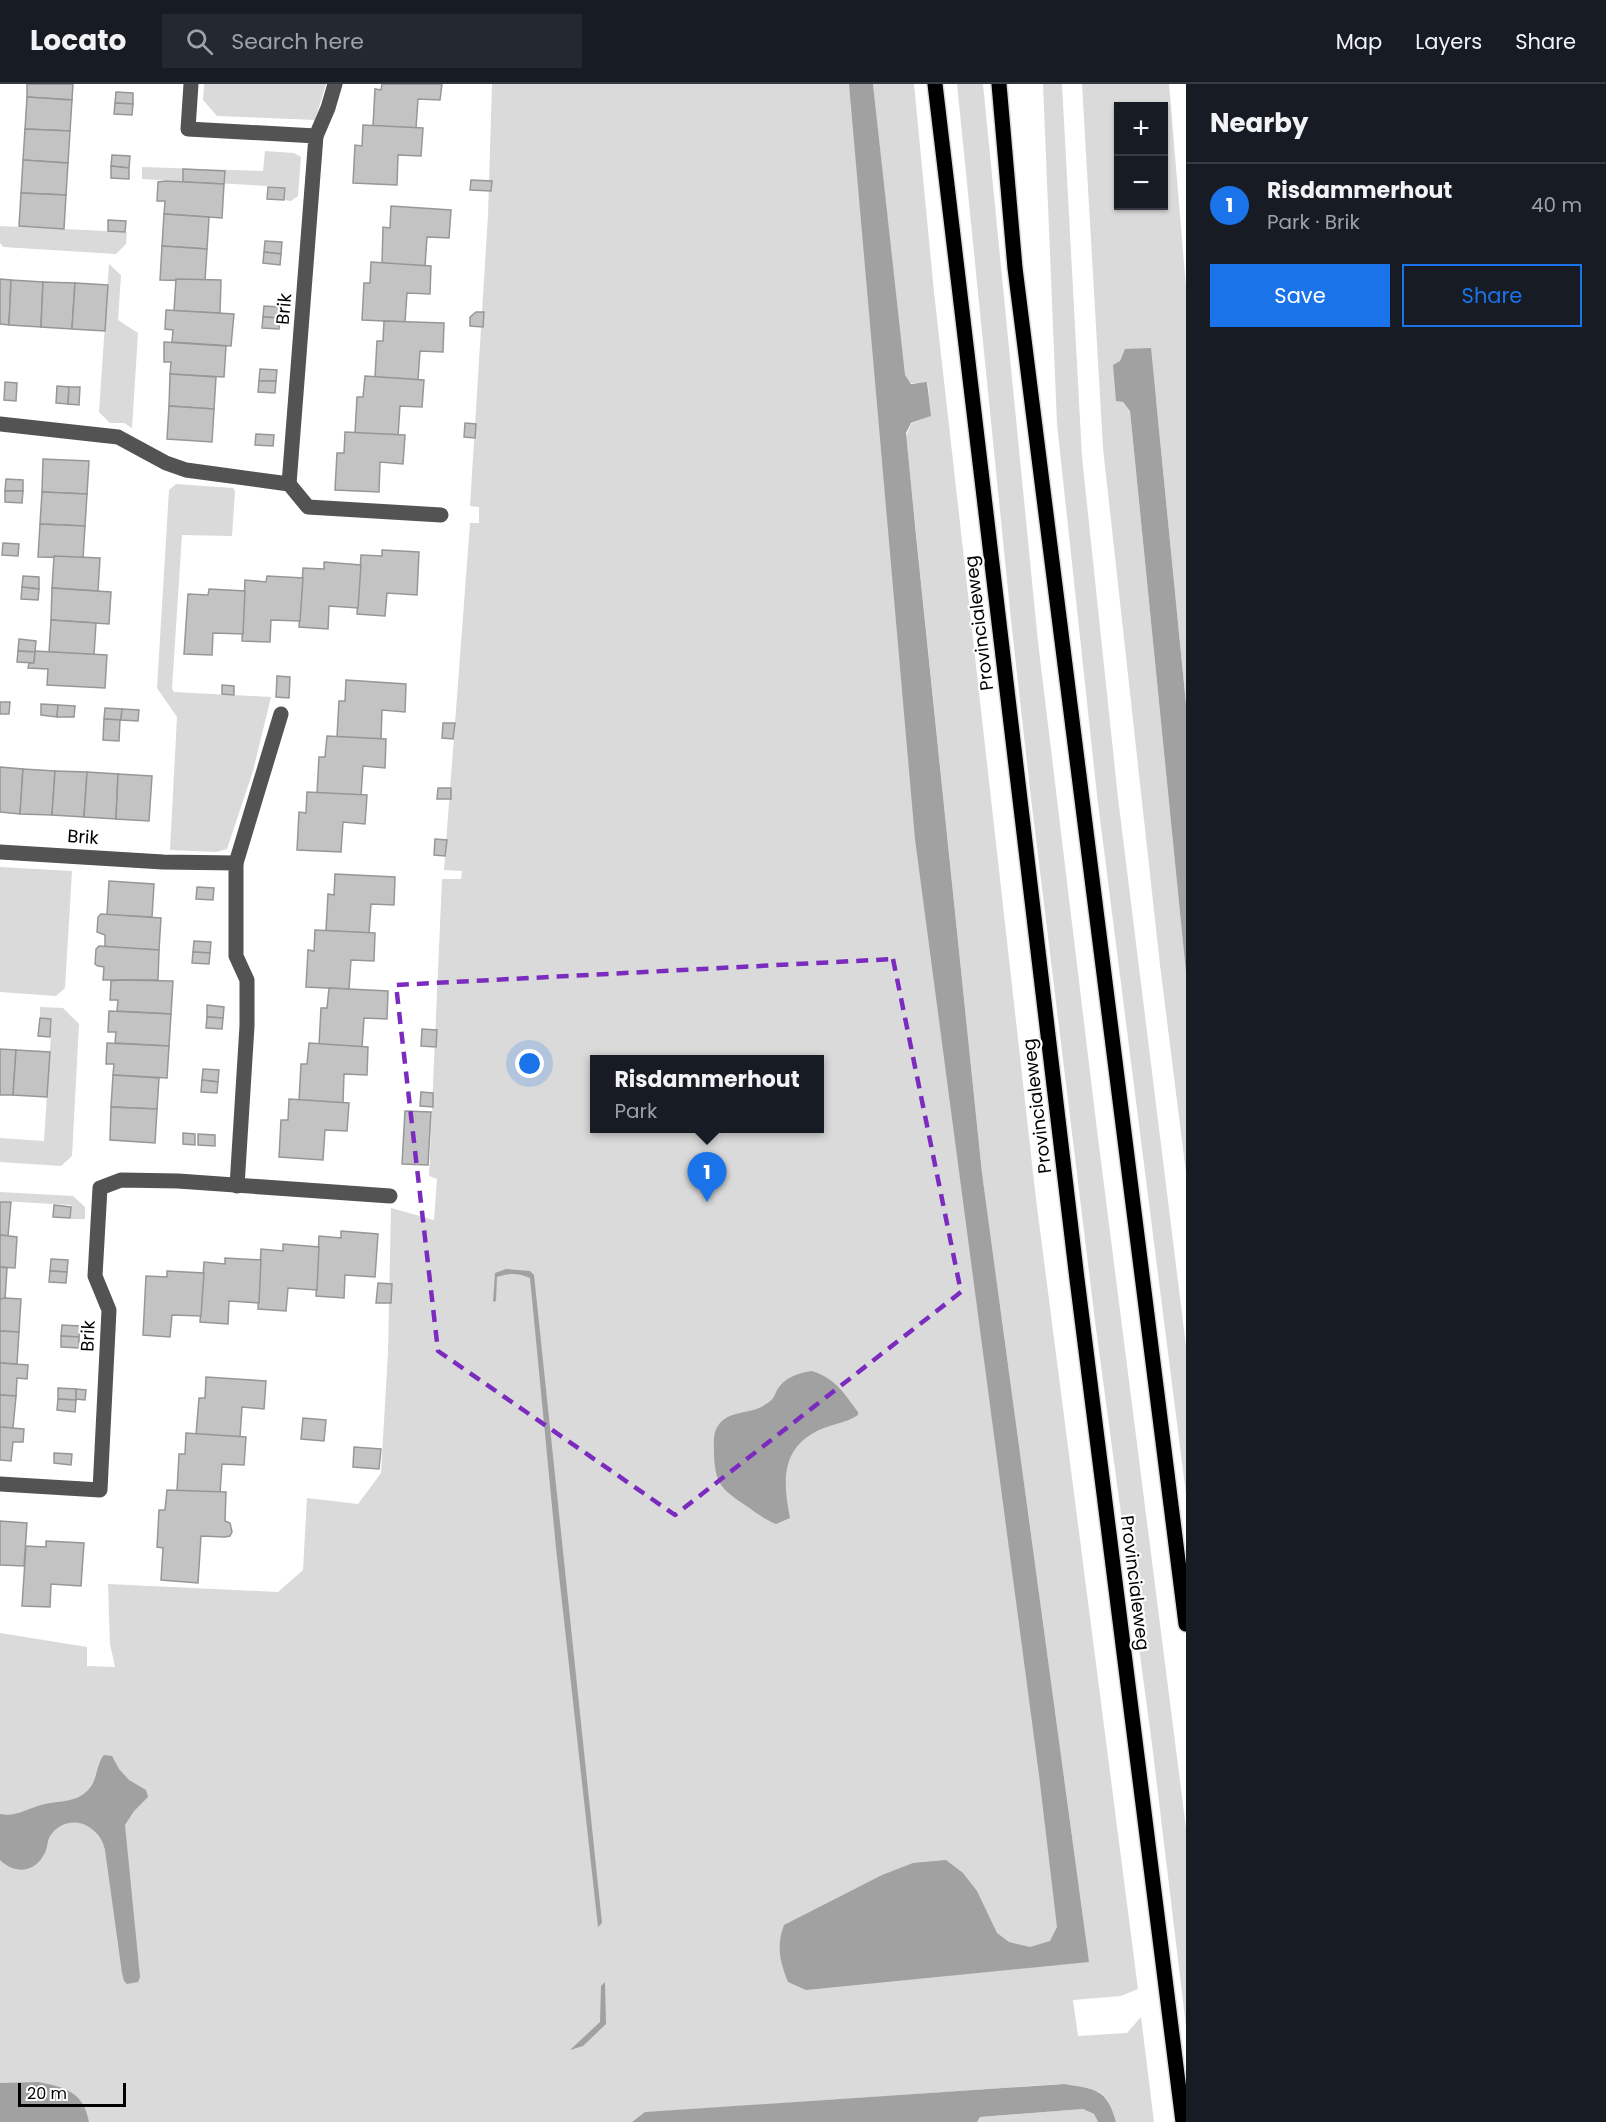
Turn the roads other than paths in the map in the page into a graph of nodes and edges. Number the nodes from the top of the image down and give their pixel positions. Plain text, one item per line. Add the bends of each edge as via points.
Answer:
1 (191, 84) edge
2 (335, 84) edge
3 (935, 84) edge
4 (999, 84) edge
5 (315, 136) junction
6 (0, 424) edge
7 (289, 484) junction
8 (441, 514) dead end
9 (281, 714) dead end
10 (0, 852) edge
11 (236, 863) junction
12 (237, 1186) junction
13 (390, 1196) dead end
14 (0, 1484) edge
15 (1186, 1624) edge
16 (1183, 2122) edge

1 - 5 street via 188,129
2 - 5 street, Brik
3 - 16 main road, Provincialeweg via 1076,1268
4 - 15 main road via 1015,268
5 - 7 street, Brik
6 - 7 street via 118,437 186,470
7 - 8 street via 308,507
9 - 11 street
10 - 11 street, Brik
11 - 12 street via 236,956 247,980
12 - 13 street, Brik
12 - 14 street, Brik via 121,1180 100,1188 95,1276 109,1310 100,1490

